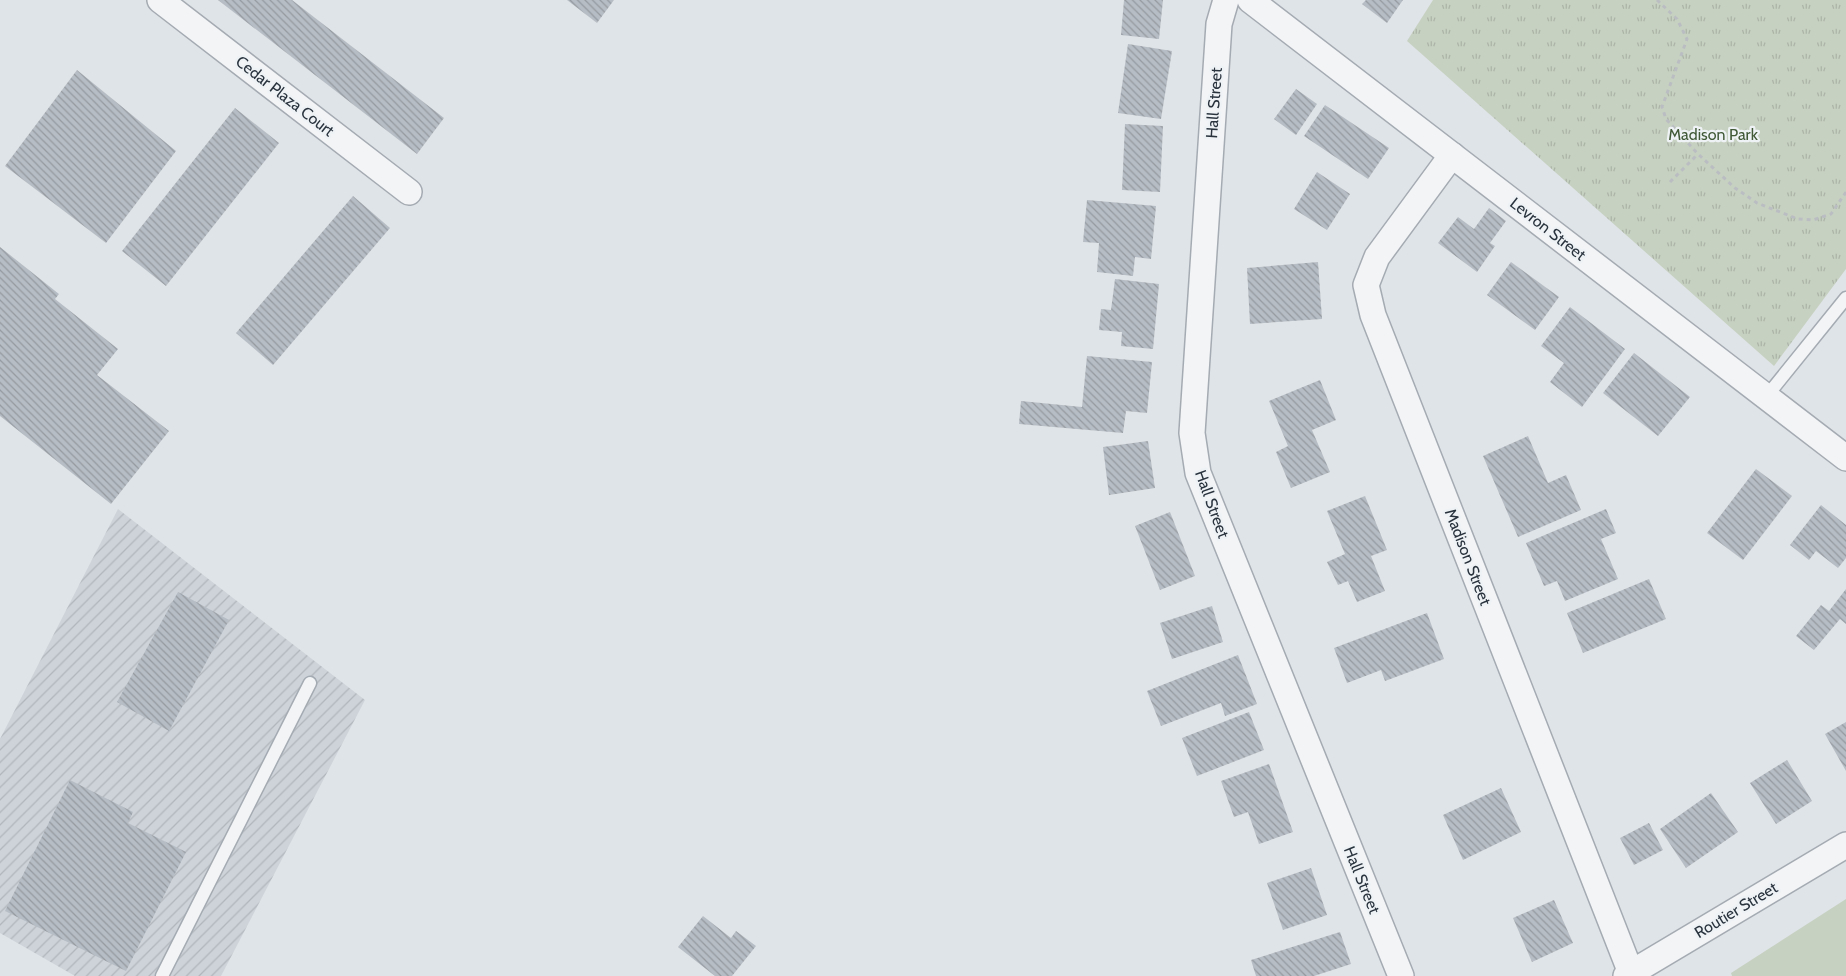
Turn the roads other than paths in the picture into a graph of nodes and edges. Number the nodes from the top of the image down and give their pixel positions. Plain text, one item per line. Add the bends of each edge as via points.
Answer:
1 (160, 0) edge
2 (1226, 0) edge
3 (1250, 0) edge
4 (1452, 156) junction
5 (409, 192) dead end
6 (1846, 298) edge
7 (1766, 397) junction
8 (1846, 458) edge
9 (310, 683) dead end
10 (1846, 845) edge
11 (1628, 975) edge
12 (162, 976) edge
13 (1402, 976) edge

1 - 5 street, Cedar Plaza Court
2 - 13 street, Hall Street via 1219,24 1192,432 1198,473
3 - 4 street, Levron Street
4 - 7 street, Levron Street
4 - 11 street, Madison Street via 1376,257 1366,285 1373,315
6 - 7 lane
7 - 8 street, Levron Street
9 - 12 lane
10 - 11 street, Routier Street

